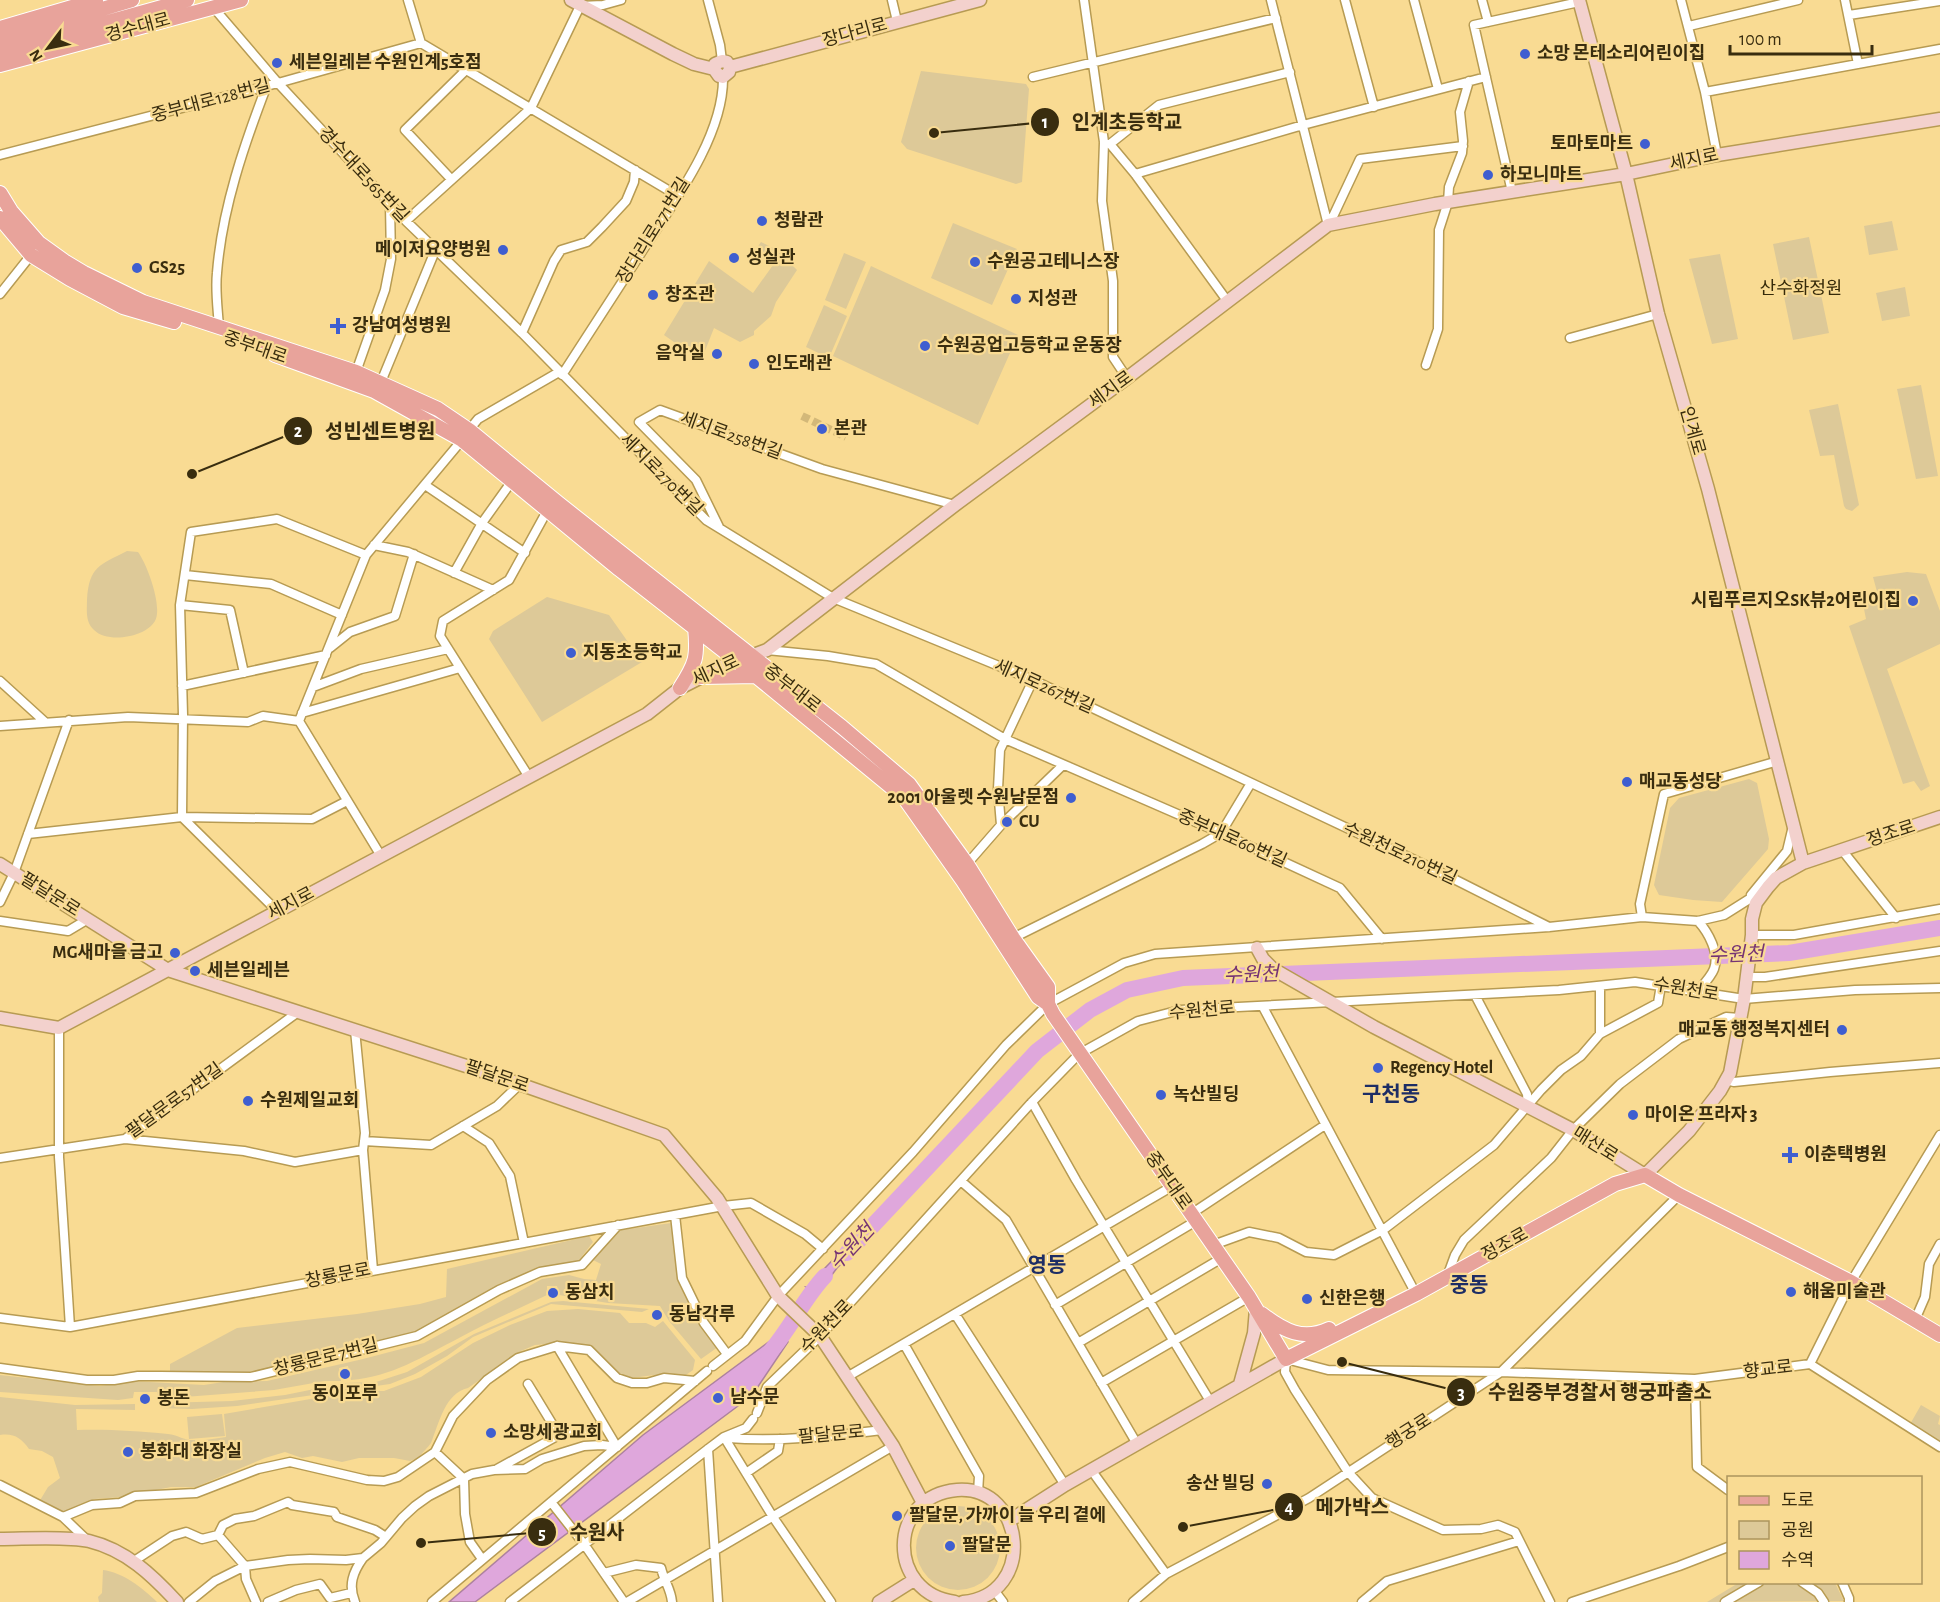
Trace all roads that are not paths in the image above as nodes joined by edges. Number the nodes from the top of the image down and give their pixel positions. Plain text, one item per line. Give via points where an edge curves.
1 (96, 0) edge
2 (132, 0) edge
3 (187, 0) edge
4 (241, 0) edge
5 (408, 0) edge
6 (621, 0) edge
7 (708, 0) edge
8 (892, 0) edge
9 (980, 0) edge
10 (1084, 0) edge
11 (1271, 0) edge
12 (1346, 0) edge
13 (1414, 0) edge
14 (1482, 0) edge
15 (1681, 0) edge
16 (1798, 0) edge
17 (1845, 0) edge
18 (1579, 1) edge
19 (1940, 1) edge
20 (576, 3) edge
21 (213, 8) junction
22 (1849, 15) junction
23 (1276, 18) junction
24 (897, 21) junction
25 (1488, 22) junction
26 (1689, 26) junction
27 (0, 28) edge
28 (0, 40) edge
29 (421, 43) junction
30 (1940, 50) edge
31 (0, 52) edge
32 (1093, 64) junction
33 (1858, 64) junction
34 (0, 65) edge
35 (722, 68) junction
36 (466, 70) junction
37 (1290, 72) junction
38 (1486, 76) junction
39 (1033, 77) dead end
40 (1469, 81) junction
41 (278, 83) junction
42 (267, 86) junction
43 (1438, 89) junction
44 (1705, 92) junction
45 (1374, 106) junction
46 (531, 108) junction
47 (1940, 119) edge
48 (1303, 125) junction
49 (1107, 143) junction
50 (1462, 146) junction
51 (0, 155) edge
52 (1717, 155) junction
53 (634, 170) junction
54 (1135, 174) junction
55 (1626, 174) junction
56 (451, 179) junction
57 (1512, 192) junction
58 (0, 193) edge
59 (678, 196) junction
60 (1448, 202) junction
61 (390, 205) junction
62 (0, 218) edge
63 (406, 222) junction
64 (1328, 225) junction
65 (435, 251) junction
66 (31, 255) junction
67 (0, 294) edge
68 (1228, 302) junction
69 (1658, 314) junction
70 (219, 328) junction
71 (522, 333) junction
72 (1570, 338) dead end
73 (1426, 365) dead end
74 (356, 372) junction
75 (560, 374) junction
76 (1127, 378) junction
77 (381, 382) junction
78 (465, 435) junction
79 (512, 481) junction
80 (425, 485) junction
81 (955, 505) junction
82 (547, 511) junction
83 (482, 523) junction
84 (719, 528) junction
85 (374, 545) junction
86 (525, 553) junction
87 (414, 554) junction
88 (366, 555) junction
89 (454, 573) junction
90 (185, 575) junction
91 (493, 590) junction
92 (833, 598) junction
93 (180, 604) junction
94 (342, 615) junction
95 (694, 627) junction
96 (448, 649) junction
97 (767, 650) junction
98 (327, 652) junction
99 (750, 656) junction
100 (736, 662) junction
101 (460, 668) junction
102 (244, 673) junction
103 (756, 676) junction
104 (701, 677) junction
105 (1033, 680) junction
106 (0, 681) edge
107 (182, 686) junction
108 (313, 687) junction
109 (680, 688) junction
110 (300, 717) junction
111 (183, 719) junction
112 (69, 720) junction
113 (45, 722) junction
114 (0, 726) edge
115 (1005, 739) junction
116 (1778, 761) junction
117 (1063, 765) junction
118 (529, 777) junction
119 (1251, 783) junction
120 (347, 801) junction
121 (182, 817) junction
122 (1940, 817) edge
123 (1001, 825) junction
124 (1793, 825) junction
125 (1221, 833) junction
126 (28, 834) junction
127 (1842, 850) junction
128 (381, 856) junction
129 (1803, 863) junction
130 (0, 864) edge
131 (967, 864) junction
132 (14, 873) junction
133 (1768, 887) junction
134 (0, 902) edge
135 (1744, 902) junction
136 (1940, 909) edge
137 (277, 911) junction
138 (1642, 917) junction
139 (1896, 918) junction
140 (88, 919) junction
141 (0, 921) edge
142 (1698, 921) junction
143 (1549, 927) junction
144 (1013, 938) junction
145 (1751, 938) junction
146 (1382, 939) junction
147 (1940, 951) edge
148 (1260, 953) junction
149 (168, 970) junction
150 (1746, 975) junction
151 (1661, 985) junction
152 (1600, 986) junction
153 (1940, 988) edge
154 (1697, 992) junction
155 (1475, 995) junction
156 (1326, 999) junction
157 (1744, 999) junction
158 (1263, 1007) junction
159 (1050, 1009) junction
160 (298, 1012) junction
161 (0, 1018) edge
162 (1740, 1018) junction
163 (59, 1028) junction
164 (355, 1030) junction
165 (1600, 1034) junction
166 (1078, 1052) junction
167 (1940, 1063) edge
168 (1726, 1080) junction
169 (520, 1084) junction
170 (1032, 1102) junction
171 (1528, 1107) junction
172 (1325, 1125) junction
173 (464, 1126) junction
174 (1573, 1130) junction
175 (1940, 1135) edge
176 (125, 1139) junction
177 (364, 1146) junction
178 (1937, 1146) edge
179 (58, 1149) junction
180 (0, 1158) edge
181 (1645, 1175) junction
182 (962, 1182) junction
183 (1172, 1187) junction
184 (1679, 1195) junction
185 (723, 1206) junction
186 (675, 1215) junction
187 (1193, 1218) junction
188 (618, 1226) junction
189 (1105, 1228) junction
190 (1383, 1230) junction
191 (524, 1243) junction
192 (1213, 1245) junction
193 (823, 1249) junction
194 (1939, 1249) edge
195 (1222, 1258) junction
196 (1127, 1264) junction
197 (1034, 1269) junction
198 (373, 1270) junction
199 (1447, 1276) junction
200 (1851, 1282) junction
201 (1416, 1294) junction
202 (1248, 1297) junction
203 (780, 1298) junction
204 (1150, 1301) junction
205 (1055, 1305) junction
206 (1256, 1309) junction
207 (955, 1314) junction
208 (0, 1318) edge
209 (1915, 1320) junction
210 (1355, 1324) junction
211 (70, 1327) junction
212 (817, 1333) junction
213 (1940, 1335) edge
214 (1174, 1341) junction
215 (1078, 1343) junction
216 (904, 1344) junction
217 (557, 1346) junction
218 (727, 1354) junction
219 (1286, 1359) junction
220 (1810, 1364) junction
221 (0, 1368) edge
222 (1501, 1372) junction
223 (847, 1377) junction
224 (1695, 1378) junction
225 (695, 1381) junction
226 (1101, 1383) junction
227 (528, 1384) dead end
228 (1240, 1384) junction
229 (1210, 1401) junction
230 (603, 1426) junction
231 (882, 1430) junction
232 (559, 1434) junction
233 (724, 1437) junction
234 (780, 1439) junction
235 (1137, 1444) junction
236 (893, 1446) junction
237 (617, 1447) junction
238 (1940, 1447) edge
239 (708, 1449) junction
240 (435, 1452) junction
241 (494, 1470) junction
242 (1092, 1471) junction
243 (1348, 1472) junction
244 (746, 1473) junction
245 (464, 1479) junction
246 (0, 1485) edge
247 (1065, 1485) junction
248 (1727, 1489) edge
249 (978, 1493) junction
250 (551, 1502) junction
251 (923, 1503) junction
252 (63, 1517) junction
253 (773, 1517) junction
254 (1009, 1521) junction
255 (218, 1535) junction
256 (386, 1537) junction
257 (0, 1539) edge
258 (1519, 1540) junction
259 (89, 1541) junction
260 (584, 1544) junction
261 (1727, 1547) edge
262 (715, 1550) junction
263 (363, 1558) junction
264 (482, 1559) junction
265 (134, 1561) junction
266 (245, 1566) junction
267 (604, 1573) junction
268 (1166, 1574) junction
269 (914, 1580) junction
270 (664, 1581) junction
271 (1756, 1584) edge
272 (1805, 1584) edge
273 (1843, 1584) edge
274 (994, 1590) junction
275 (353, 1598) edge
276 (177, 1602) edge
277 (189, 1602) edge
278 (256, 1602) edge
279 (268, 1602) edge
280 (432, 1602) edge
281 (511, 1602) edge
282 (625, 1602) edge
283 (672, 1602) edge
284 (717, 1602) edge
285 (831, 1602) edge
286 (879, 1602) edge
287 (949, 1602) edge
288 (963, 1602) edge
289 (1003, 1602) edge
290 (1132, 1602) edge
291 (1362, 1602) edge
292 (1550, 1602) edge
293 (1572, 1602) edge
294 (1725, 1602) edge
295 (1824, 1602) edge
296 (1849, 1602) edge

1 - 27 main road
2 - 28 main road
3 - 31 main road
4 - 21 main road, 경수대로
5 - 29 street
6 - 20 street via 603,5
7 - 35 street, 장다리로271번길
8 - 24 street
9 - 24 street, 장다리로
10 - 32 street
11 - 23 street
12 - 45 street
13 - 43 street
14 - 25 street
15 - 26 street
16 - 26 street
17 - 22 street
18 - 25 street
18 - 55 street, 인계로
19 - 22 street
20 - 35 street via 694,64
20 - 46 street
21 - 34 main road, 경수대로
21 - 41 street, 경수대로565번길
22 - 33 street
23 - 32 street
23 - 37 street
24 - 35 street, 장다리로
25 - 38 street via 1474,25
26 - 44 street
29 - 36 street
29 - 41 street, 중부대로128번길
30 - 33 street
32 - 39 street
32 - 49 street
33 - 44 street
35 - 59 street, 장다리로271번길 via 724,93 715,124
36 - 46 street
36 - 56 street via 405,129
37 - 48 street
37 - 49 street via 1159,105
38 - 40 street
38 - 57 street
40 - 43 street
40 - 50 street via 1460,112
41 - 42 street, 중부대로128번길
41 - 61 street, 경수대로565번길
42 - 51 street, 중부대로128번길
42 - 70 street via 226,212 216,274
43 - 45 street
44 - 52 street
45 - 48 street
46 - 53 street
46 - 56 street
47 - 52 street, 세지로
48 - 54 street
48 - 64 street
49 - 54 street
49 - 76 street via 1102,201 1113,281 1113,357
50 - 60 street
50 - 64 street via 1360,159
52 - 55 street, 세지로
53 - 59 street
53 - 71 street via 626,201 587,242 561,250
54 - 68 street
55 - 57 street, 세지로
55 - 69 street, 인계로
56 - 63 street
57 - 60 street, 세지로
58 - 70 main road, 중부대로 via 39,243 64,261 143,302
59 - 75 street, 장다리로271번길
60 - 64 street, 세지로
60 - 73 street via 1439,230 1438,329
61 - 63 street, 경수대로565번길
61 - 74 street via 391,259 385,290
62 - 66 main road, 중부대로
63 - 65 street, 경수대로565번길
64 - 68 street, 세지로
65 - 71 street, 경수대로565번길
65 - 77 street
66 - 67 street
66 - 78 main road, 중부대로 via 123,307 209,332 374,391
68 - 76 street, 세지로
69 - 72 street
69 - 116 street, 인계로
70 - 74 main road, 중부대로
71 - 75 street, 경수대로565번길
74 - 77 main road, 중부대로
75 - 78 street via 478,419
75 - 84 street, 세지로270번길 via 706,520
76 - 81 street, 세지로
77 - 78 main road, 중부대로 via 438,409
78 - 79 main road, 중부대로
78 - 80 street
78 - 99 main road, 중부대로 via 558,503
79 - 82 main road, 중부대로
79 - 83 street
80 - 83 street
80 - 85 street
81 - 84 street, 세지로258번길 via 822,469 660,410 639,422 696,480
81 - 92 street, 세지로
82 - 86 street
82 - 95 main road, 중부대로
83 - 86 street
83 - 89 street
84 - 92 street, 세지로270번길
85 - 87 street
85 - 88 street
86 - 91 street via 509,580
87 - 89 street
87 - 98 street via 394,616 350,632
88 - 90 street via 277,519 192,532
88 - 94 street
89 - 91 street
90 - 93 street
90 - 94 street via 271,584
91 - 96 street via 443,621 440,636
92 - 97 street, 세지로
92 - 105 street, 세지로267번길
93 - 102 street via 230,610
93 - 107 street
94 - 98 street
95 - 100 main road, 중부대로
95 - 109 main road via 697,650 693,668
96 - 101 street
96 - 108 street via 361,669
97 - 99 street, 세지로
97 - 115 street, 중부대로60번길 via 876,664
98 - 102 street
98 - 108 street
99 - 100 street, 세지로
99 - 131 main road, 중부대로 via 909,784
100 - 103 main road, 중부대로
100 - 104 street, 세지로
101 - 110 street
101 - 118 street
102 - 107 street
103 - 104 main road
103 - 159 main road, 중부대로 via 905,800 1038,997
104 - 109 street, 세지로
105 - 115 street
105 - 119 street, 세지로267번길
106 - 113 street
107 - 111 street
108 - 110 street
109 - 118 street, 세지로 via 647,714
110 - 111 street via 263,716 248,722
110 - 120 street
111 - 112 street
111 - 121 street
112 - 113 street
112 - 126 street
113 - 114 street
115 - 117 street, 중부대로60번길
115 - 123 street via 1000,750 998,789
116 - 124 street, 인계로
116 - 138 street via 1664,794 1640,904
117 - 123 street
117 - 125 street, 중부대로60번길
118 - 128 street, 세지로
119 - 125 street
119 - 143 street, 수원천로210번길
120 - 121 street via 312,819
120 - 128 street
121 - 126 street
121 - 137 street
122 - 127 street, 정조로
123 - 131 street
124 - 129 street, 인계로
124 - 135 street via 1787,851
125 - 144 street
125 - 146 street, 중부대로60번길 via 1340,888
126 - 132 street
127 - 129 street, 정조로
127 - 139 street, 정조로
128 - 137 street, 세지로
129 - 133 street, 정조로
130 - 132 street, 팔달문로
131 - 144 main road, 중부대로
132 - 134 street
132 - 140 street, 팔달문로
133 - 135 street
133 - 145 street, 정조로 via 1756,903
135 - 142 street via 1724,915
136 - 139 street
137 - 149 street, 세지로
138 - 142 street
138 - 143 street
139 - 145 street
140 - 141 street via 68,931
140 - 149 street, 팔달문로
142 - 154 street via 1709,936 1715,958 1714,968
143 - 146 street
144 - 159 main road, 중부대로 via 1048,987
145 - 150 street, 정조로
146 - 148 street
147 - 150 street, 수원천로 via 1765,977
148 - 156 street, 매산로 via 1273,969
148 - 159 street via 1155,954 1124,963
149 - 160 street, 팔달문로
149 - 163 street, 세지로
150 - 157 street, 정조로
151 - 152 street, 수원천로 via 1635,982
151 - 154 street, 수원천로
151 - 165 street via 1658,1003
152 - 155 street, 수원천로
152 - 165 street
153 - 157 street, 수원천로
154 - 157 street, 수원천로
155 - 156 street, 수원천로
155 - 171 street via 1527,1094
156 - 158 street, 수원천로
156 - 171 street, 매산로
157 - 162 street, 정조로
158 - 166 street, 수원천로 via 1180,1010 1158,1015
158 - 172 street
159 - 166 main road, 중부대로
159 - 193 street via 1006,1045
160 - 164 street, 팔달문로
160 - 176 street, 팔달문로57번길
161 - 163 street
162 - 168 street, 정조로
162 - 174 street via 1726,1017 1679,1039 1620,1084
163 - 179 street
164 - 169 street, 팔달문로
164 - 177 street
165 - 171 street
166 - 170 street, 수원천로
166 - 183 main road, 중부대로
167 - 168 street
168 - 181 street, 정조로 via 1689,1131
169 - 173 street via 497,1106
169 - 185 street, 팔달문로 via 664,1135
170 - 182 street, 수원천로
170 - 189 street
171 - 174 street, 매산로
171 - 190 street via 1494,1145
172 - 187 street
172 - 190 street
173 - 177 street via 431,1145
173 - 191 street via 489,1143 510,1176
174 - 181 street, 매산로
174 - 199 street via 1551,1158 1464,1240
175 - 178 street
176 - 177 street via 244,1151 295,1162
176 - 179 street, 팔달문로57번길
177 - 198 street
178 - 200 street
179 - 180 street, 팔달문로57번길
179 - 211 street
181 - 184 main road, 매산로
181 - 199 main road, 정조로 via 1615,1184
182 - 197 street via 1005,1220
182 - 212 street, 수원천로
183 - 187 main road, 중부대로
183 - 189 street
184 - 200 main road, 매산로
184 - 222 street, 행궁로
185 - 186 street, 창룡문로
185 - 193 street via 751,1203
185 - 203 street, 팔달문로
186 - 188 street, 창룡문로
186 - 218 street via 682,1278 704,1323
187 - 192 main road, 중부대로
187 - 196 street
188 - 191 street, 창룡문로
188 - 221 street, 창룡문로7번길 via 582,1265 540,1272 417,1336 251,1377 138,1376 87,1380
189 - 196 street
189 - 197 street
190 - 192 street via 1334,1256 1306,1252 1279,1238 1249,1232
190 - 201 street
191 - 198 street, 창룡문로
192 - 195 main road, 중부대로
193 - 203 street
194 - 209 street via 1929,1264 1925,1297
195 - 202 main road, 중부대로
195 - 204 street
196 - 204 street
196 - 205 street
197 - 205 street
197 - 207 street
198 - 211 street, 창룡문로
199 - 201 main road, 정조로
200 - 209 main road, 매산로
200 - 220 street
201 - 210 main road, 정조로
202 - 206 main road, 중부대로
202 - 214 street
203 - 212 street, 팔달문로
203 - 218 street via 745,1341
204 - 214 street
204 - 215 street
205 - 215 street
206 - 210 main road via 1284,1329 1305,1334 1315,1335 1339,1323
206 - 219 main road, 중부대로
206 - 228 street via 1254,1333
207 - 216 street
207 - 247 street
208 - 211 street, 창룡문로
209 - 213 main road, 매산로
210 - 219 main road, 정조로
212 - 223 street, 팔달문로
212 - 233 street, 수원천로 via 767,1387 746,1428
214 - 226 street
214 - 229 street
215 - 226 street
216 - 223 street
216 - 249 street via 979,1476
217 - 225 street via 589,1350 617,1378 632,1383 664,1378
217 - 230 street
217 - 240 street via 518,1358 487,1380 453,1416
218 - 225 street
219 - 222 street, 향교로 via 1328,1371
219 - 228 street, 정조로
219 - 243 street via 1285,1372
220 - 224 street, 향교로
220 - 238 street, 향교로
222 - 224 street, 향교로
222 - 243 street, 행궁로
223 - 231 street, 팔달문로
224 - 248 street via 1697,1467
225 - 237 street
226 - 235 street
227 - 232 street
228 - 229 street, 정조로
229 - 235 street, 정조로
230 - 232 street
230 - 237 street
231 - 234 street, 팔달문로
231 - 236 street, 팔달문로
232 - 241 street
233 - 234 street
233 - 239 street, 수원천로
233 - 244 street
234 - 244 street via 778,1450
235 - 242 street, 정조로
236 - 251 street, 팔달문로
236 - 253 street
237 - 241 street via 585,1446 542,1459 525,1469
237 - 250 street
239 - 260 street, 수원천로
239 - 262 street
240 - 245 street
240 - 252 street via 398,1477 384,1481 290,1462 258,1468 196,1493 135,1496 120,1503 92,1505
241 - 245 street
242 - 247 street, 정조로
242 - 268 street
243 - 258 street via 1372,1498 1443,1530 1498,1525 1515,1532
243 - 268 street, 행궁로 via 1309,1498
244 - 253 street
245 - 256 street via 415,1506
245 - 264 street via 470,1542
246 - 252 street
247 - 254 street, 정조로
249 - 251 street via 940,1493
249 - 254 street via 1001,1509
250 - 260 street
250 - 264 street
251 - 269 street via 912,1515 903,1548
252 - 259 street
253 - 262 street
253 - 285 street
254 - 274 street via 1015,1539 1014,1558 1007,1576
255 - 256 street via 223,1526 235,1519 288,1502 334,1512 337,1517
255 - 265 street via 202,1539 186,1532 172,1536
255 - 266 street
256 - 263 street
257 - 259 street
258 - 291 street via 1387,1581
258 - 292 street
259 - 265 street
260 - 267 street
260 - 281 street, 수원천로
261 - 293 street
262 - 270 street
262 - 284 street
263 - 266 street via 310,1558
263 - 275 street via 352,1574
264 - 280 street
265 - 276 street
266 - 277 street via 226,1574
266 - 278 street
267 - 270 street via 636,1565 661,1568
267 - 282 street
268 - 290 street, 행궁로
269 - 286 street
269 - 287 street via 928,1593
270 - 282 street
270 - 283 street via 672,1592
271 - 294 street
272 - 295 street
273 - 296 street
274 - 288 street
274 - 289 street
275 - 279 street via 330,1598 320,1584

